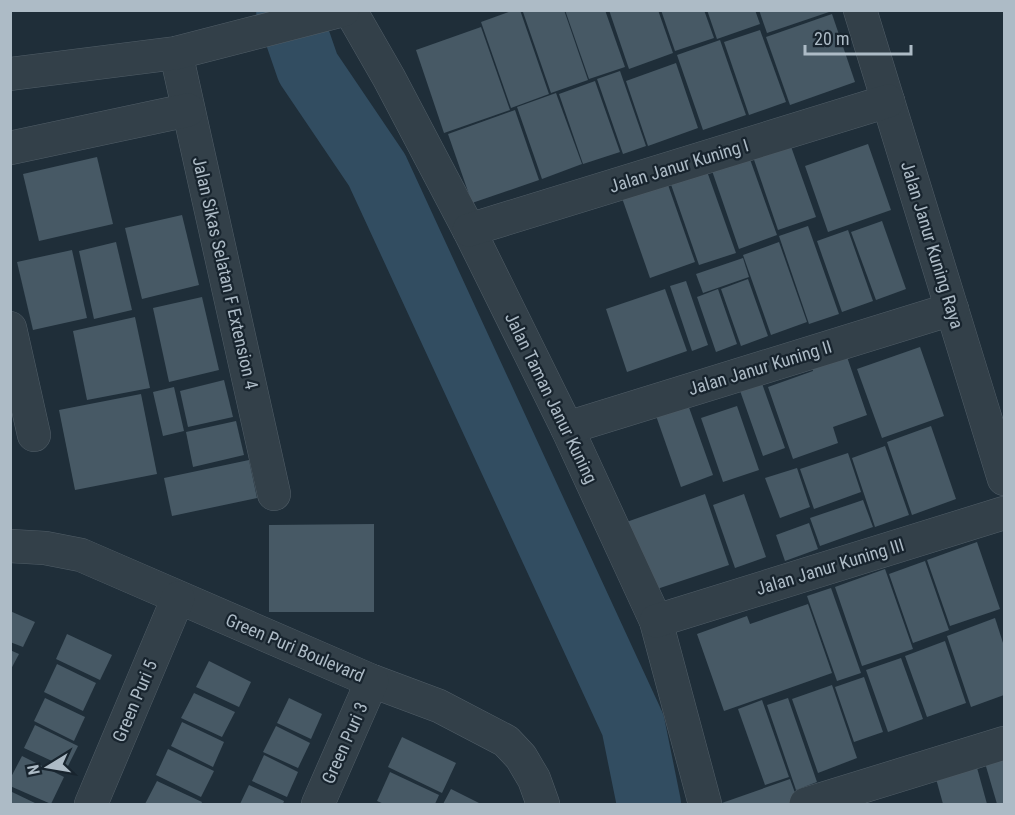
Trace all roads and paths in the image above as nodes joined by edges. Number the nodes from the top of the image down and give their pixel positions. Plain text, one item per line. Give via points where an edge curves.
1 (860, 10) edge
2 (340, 11) edge
3 (176, 53) junction
4 (10, 74) edge
5 (888, 101) junction
6 (188, 110) junction
7 (10, 148) edge
8 (469, 230) junction
9 (952, 309) junction
10 (10, 328) edge
11 (567, 428) junction
12 (34, 435) dead end
13 (1005, 479) edge
14 (274, 494) dead end
15 (1005, 513) edge
16 (10, 546) edge
17 (178, 598) junction
18 (656, 621) junction
19 (372, 681) junction
20 (1005, 743) edge
21 (91, 804) edge
22 (318, 804) edge
23 (543, 804) edge
24 (705, 804) edge
25 (806, 804) edge

1 - 5 street, Jalan Janur Kuning Raya
2 - 3 street
2 - 8 street, Jalan Taman Janur Kuning via 389,78
3 - 4 street
3 - 6 street, Jalan Sikas Selatan F Extension 4
5 - 8 street, Jalan Janur Kuning I
5 - 9 street, Jalan Janur Kuning Raya
6 - 7 street
6 - 14 street, Jalan Sikas Selatan F Extension 4
8 - 11 street, Jalan Taman Janur Kuning
9 - 11 street, Jalan Janur Kuning II
9 - 13 street, Jalan Janur Kuning Raya
10 - 12 street
11 - 18 street, Jalan Taman Janur Kuning
15 - 18 street, Jalan Janur Kuning III
16 - 17 street, Green Puri Boulevard via 81,555
17 - 19 street, Green Puri Boulevard
17 - 21 street, Green Puri 5
18 - 24 street, Jalan Taman Janur Kuning
19 - 22 street, Green Puri 3
19 - 23 street, Green Puri Boulevard via 439,706 506,741 534,779
20 - 25 street

